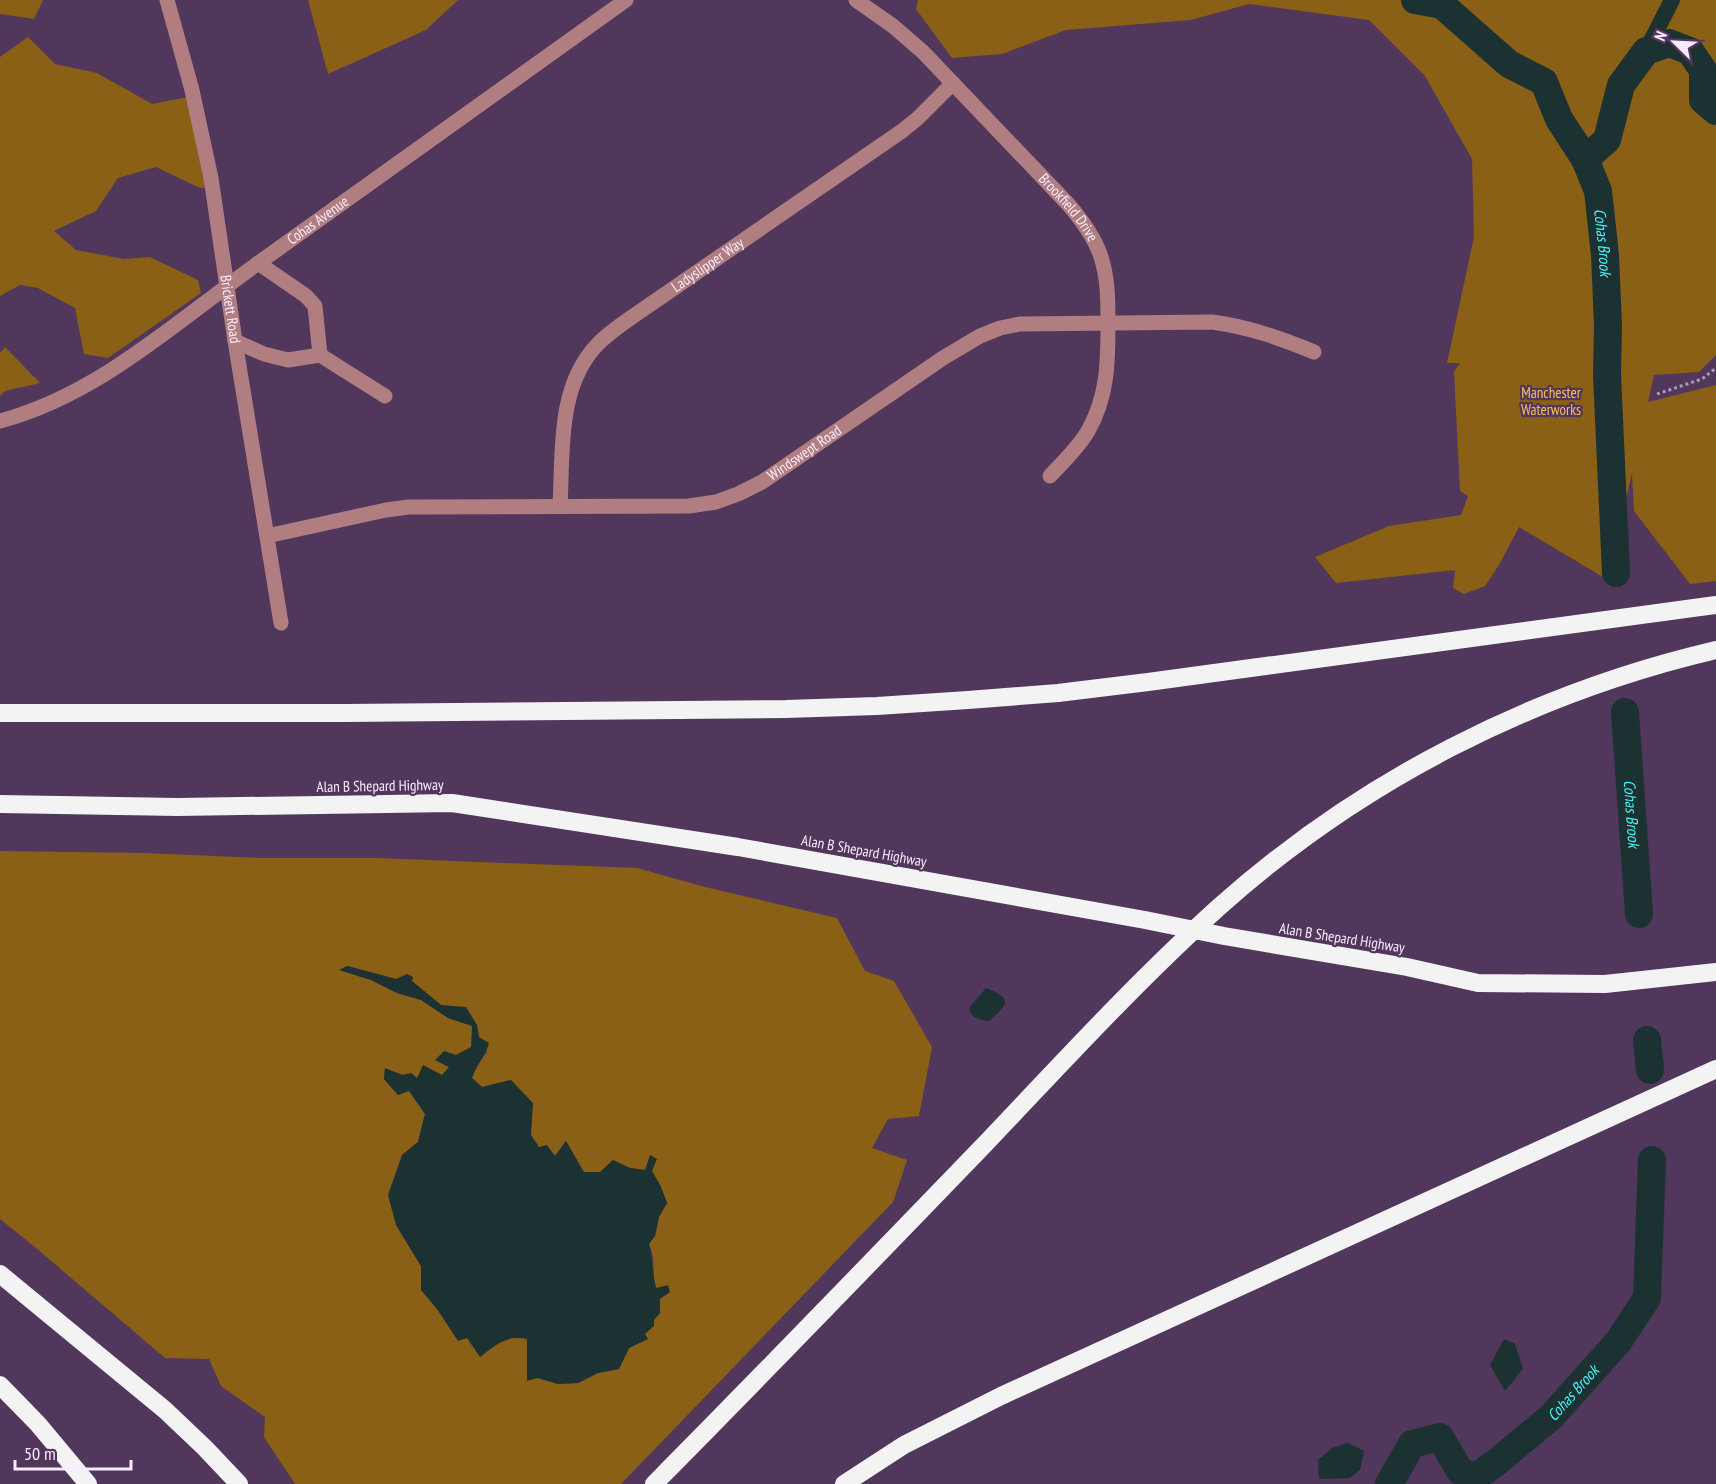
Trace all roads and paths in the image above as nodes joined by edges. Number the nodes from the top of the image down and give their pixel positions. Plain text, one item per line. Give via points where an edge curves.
1 (167, 0) edge
2 (626, 0) edge
3 (856, 0) edge
4 (953, 83) junction
5 (258, 263) junction
6 (227, 285) junction
7 (1108, 322) junction
8 (235, 341) junction
9 (1314, 352) dead end
10 (320, 355) junction
11 (1716, 368) edge
12 (1657, 394) dead end
13 (385, 396) dead end
14 (0, 421) edge
15 (1050, 476) dead end
16 (560, 506) junction
17 (267, 536) junction
18 (1716, 605) edge
19 (281, 623) dead end
20 (1716, 650) edge
21 (0, 713) edge
22 (0, 804) edge
23 (1716, 972) edge
24 (1716, 1069) edge
25 (0, 1274) edge
26 (0, 1385) edge
27 (88, 1484) edge
28 (239, 1484) edge
29 (654, 1484) edge
30 (844, 1484) edge

1 - 6 street, Brickett Road via 200,124
2 - 5 street, Cohas Avenue
3 - 4 street, Brookfield Drive via 909,38
4 - 7 street, Brookfield Drive via 1082,219 1106,273
4 - 16 street, Ladyslipper Way via 902,131 632,317 594,348 577,375 567,405
5 - 6 street, Cohas Avenue
5 - 10 street via 315,306
6 - 8 street, Brickett Road
6 - 14 street, Cohas Avenue via 110,370 38,410
7 - 9 street, Windswept Road via 1229,324
7 - 15 street, Brookfield Drive via 1106,384 1096,416 1079,444
7 - 16 street, Windswept Road via 1020,324 980,336 762,482 716,502
8 - 10 street via 288,360
8 - 17 street, Brickett Road
10 - 13 street
11 - 12 path via 1702,379
16 - 17 street, Windswept Road via 409,507
17 - 19 street, Brickett Road
18 - 21 highway via 1059,693 877,706 683,711
20 - 29 highway via 1591,687 1471,737 1422,762 1304,838 1219,907 1140,982
22 - 23 highway, Alan B Shepard Highway via 178,807 452,803 738,847 1478,983 1605,984
24 - 30 highway via 1000,1396 904,1445
25 - 28 highway via 138,1386
26 - 27 highway

